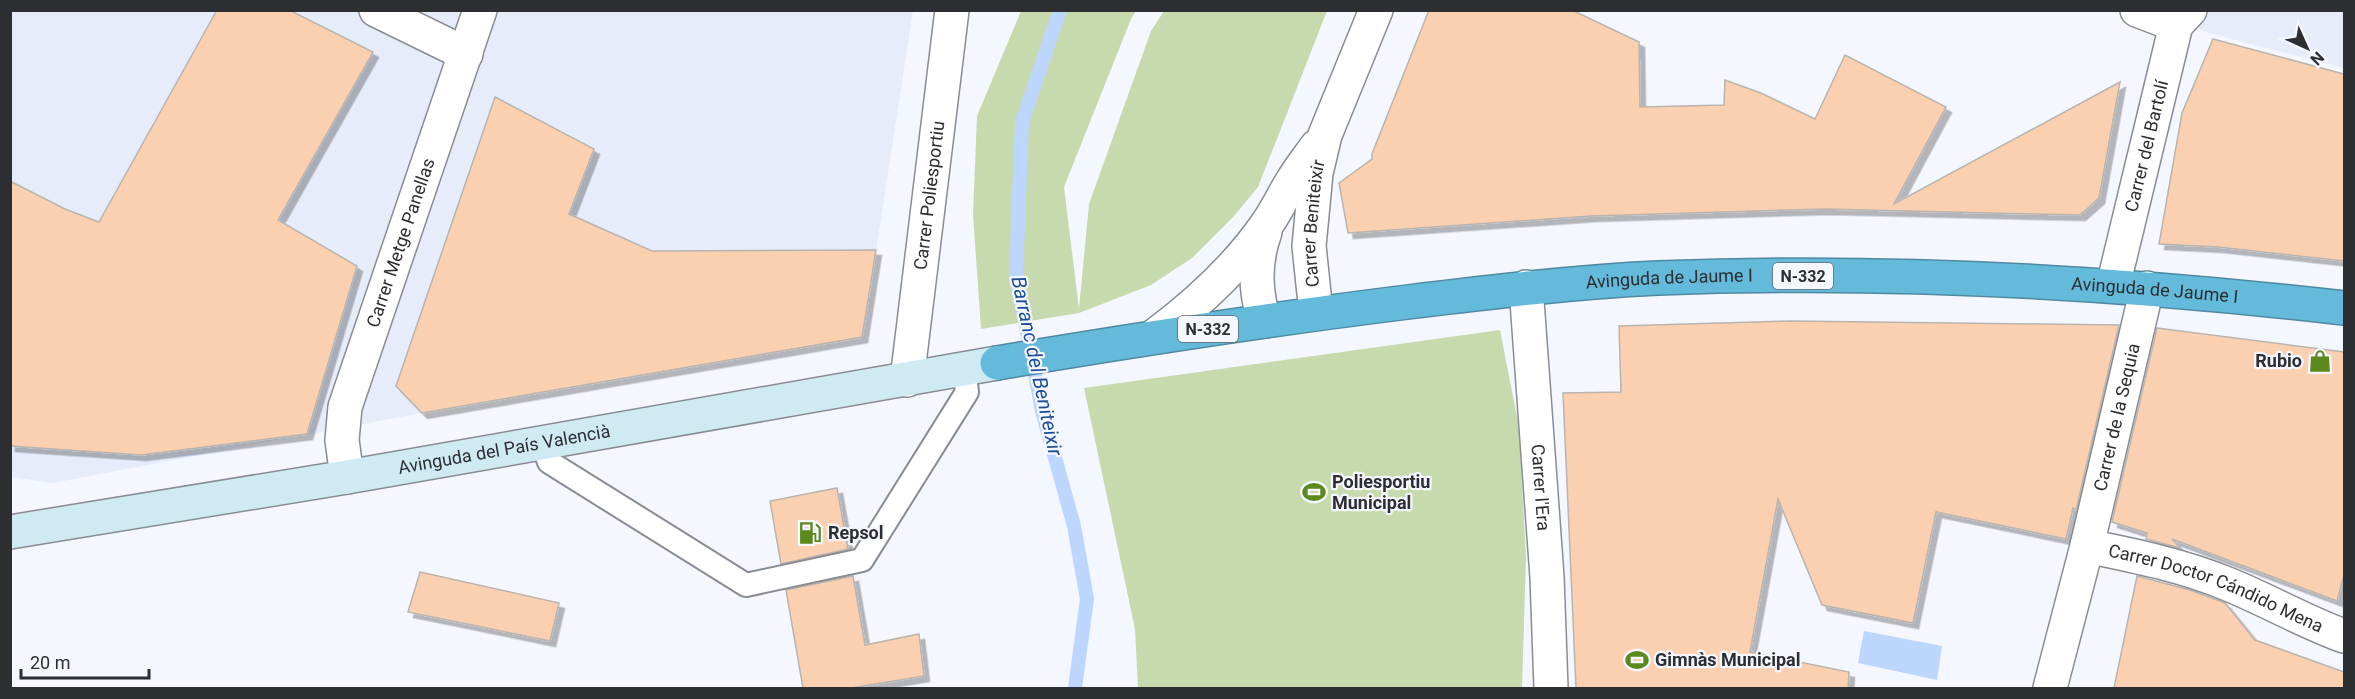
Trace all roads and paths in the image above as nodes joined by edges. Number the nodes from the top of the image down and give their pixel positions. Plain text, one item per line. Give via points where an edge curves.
1 (375, 10) edge
2 (480, 10) edge
3 (952, 10) edge
4 (1376, 10) edge
5 (2136, 10) edge
6 (2183, 18) edge
7 (466, 54) junction
8 (1325, 135) junction
9 (1269, 222) junction
10 (2113, 286) junction
11 (1526, 287) junction
12 (2147, 288) junction
13 (2344, 308) edge
14 (1316, 313) junction
15 (1264, 321) junction
16 (1153, 337) junction
17 (997, 363) joint
18 (964, 368) junction
19 (907, 380) junction
20 (542, 442) junction
21 (347, 477) junction
22 (10, 532) edge
23 (2087, 546) junction
24 (2344, 636) edge
25 (1551, 688) edge
26 (2050, 688) edge

1 - 7 street
2 - 7 street, Carrer Metge Panellas
3 - 19 street, Carrer Poliesportiu
4 - 8 street, Carrer Beniteixir
5 - 6 street
6 - 10 street, Carrer del Bartolí
7 - 21 street, Carrer Metge Panellas via 345,407 342,440
8 - 9 street, Carrer Beniteixir via 1294,177
8 - 14 street, Carrer Beniteixir via 1316,173 1309,246
9 - 15 street, Carrer Beniteixir via 1256,274
9 - 16 street, Carrer Beniteixir via 1217,283
10 - 11 highway, Avinguda de Jaume I / N-332 via 1842,276 1659,278
10 - 12 highway, Avinguda de Jaume I / N-332
11 - 14 highway, Avinguda de Jaume I / N-332
11 - 25 street, Carrer l'Era
12 - 13 highway, Avinguda de Jaume I / N-332
12 - 23 street, Carrer de la Sequia
14 - 15 highway, Avinguda de Jaume I / N-332
15 - 16 highway, Avinguda de Jaume I / N-332
16 - 17 highway, Avinguda de Jaume I / N-332
17 - 18 main road, Avinguda del País Valencià
18 - 19 main road, Avinguda del País Valencià
18 - 20 lane via 967,392 862,560 746,585 549,462
19 - 20 main road, Avinguda del País Valencià
20 - 21 main road, Avinguda del País Valencià
21 - 22 main road, Avinguda del País Valencià
23 - 24 street, Carrer Doctor Cándido Mena via 2170,564 2229,584
23 - 26 street, Carrer de la Sequia

